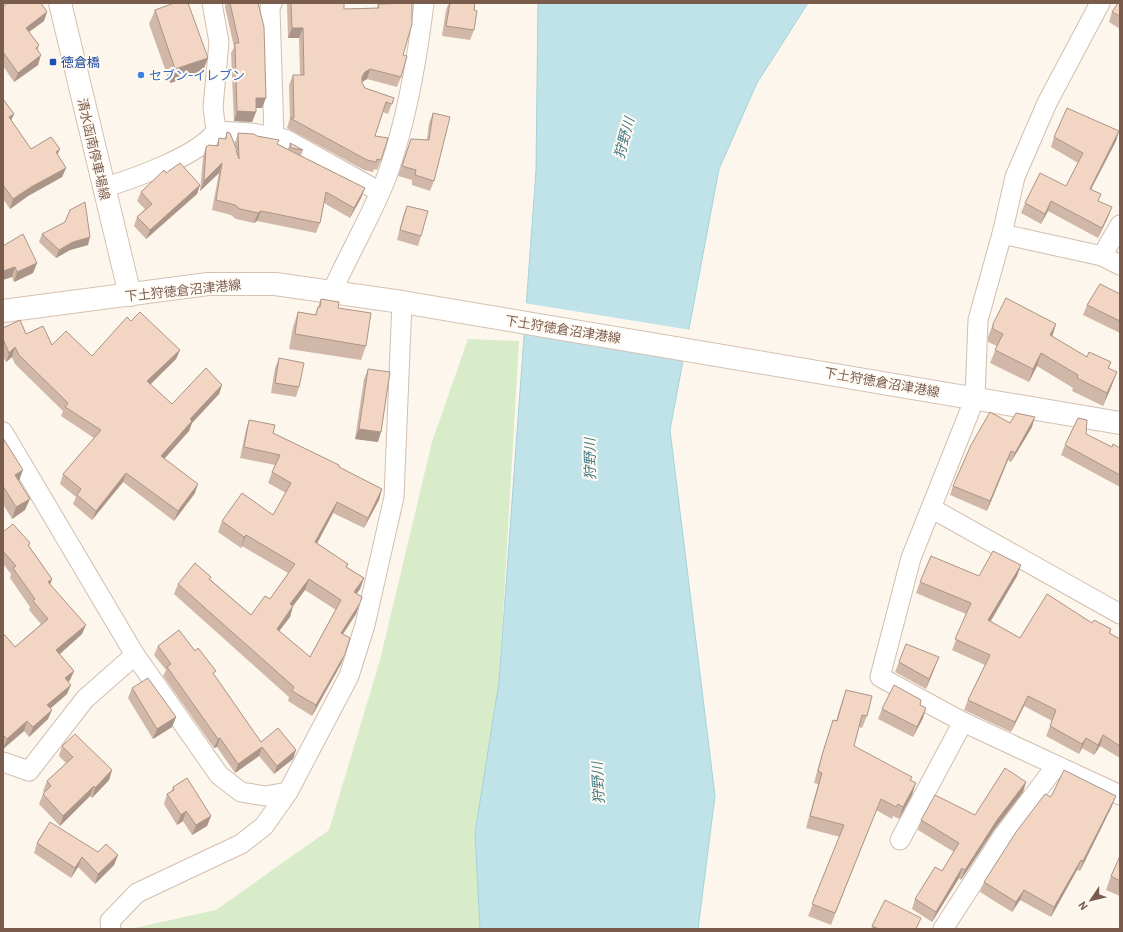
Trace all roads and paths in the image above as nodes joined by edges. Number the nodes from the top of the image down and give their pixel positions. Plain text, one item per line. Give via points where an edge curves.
1 (60, 3) edge
2 (212, 3) edge
3 (272, 3) edge
4 (424, 3) edge
5 (1100, 3) edge
6 (389, 96) edge
7 (409, 102) junction
8 (216, 131) junction
9 (274, 136) junction
10 (103, 188) junction
11 (380, 192) junction
12 (1120, 225) edge
13 (1002, 234) junction
14 (1102, 256) junction
15 (1120, 265) edge
16 (332, 292) junction
17 (130, 295) junction
18 (411, 303) junction
19 (3, 311) edge
20 (975, 398) junction
21 (1120, 423) edge
22 (3, 432) edge
23 (931, 508) junction
24 (1120, 614) edge
25 (134, 655) junction
26 (963, 722) junction
27 (3, 762) edge
28 (1056, 766) junction
29 (288, 792) junction
30 (1120, 795) edge
31 (900, 840) dead end
32 (111, 929) edge
33 (943, 929) edge

1 - 10 main road, 清水函南停車場線
2 - 8 street via 219,42 213,108
3 - 9 street via 270,8
4 - 7 street
5 - 13 street via 1047,103 1018,170
6 - 7 street
7 - 11 street via 394,156
8 - 9 street
8 - 10 street via 185,154
9 - 11 street via 301,147
10 - 17 main road, 清水函南停車場線
11 - 16 street
12 - 14 street
13 - 14 street
13 - 20 street via 978,320
14 - 15 street
16 - 17 main road, 下土狩徳倉沼津港線 via 250,282 208,284
16 - 18 main road, 下土狩徳倉沼津港線
17 - 19 main road, 下土狩徳倉沼津港線
18 - 20 main road, 下土狩徳倉沼津港線
18 - 29 street via 394,497 365,625 349,676
20 - 21 main road, 下土狩徳倉沼津港線
20 - 23 street
22 - 25 street
23 - 24 street
23 - 26 street via 911,558 880,677
25 - 27 street via 85,699 30,772
25 - 29 street via 219,775 241,792 266,796
26 - 28 street
26 - 31 street
28 - 30 street
28 - 33 street via 1003,836
29 - 32 street via 264,826 241,844 137,893 110,921

